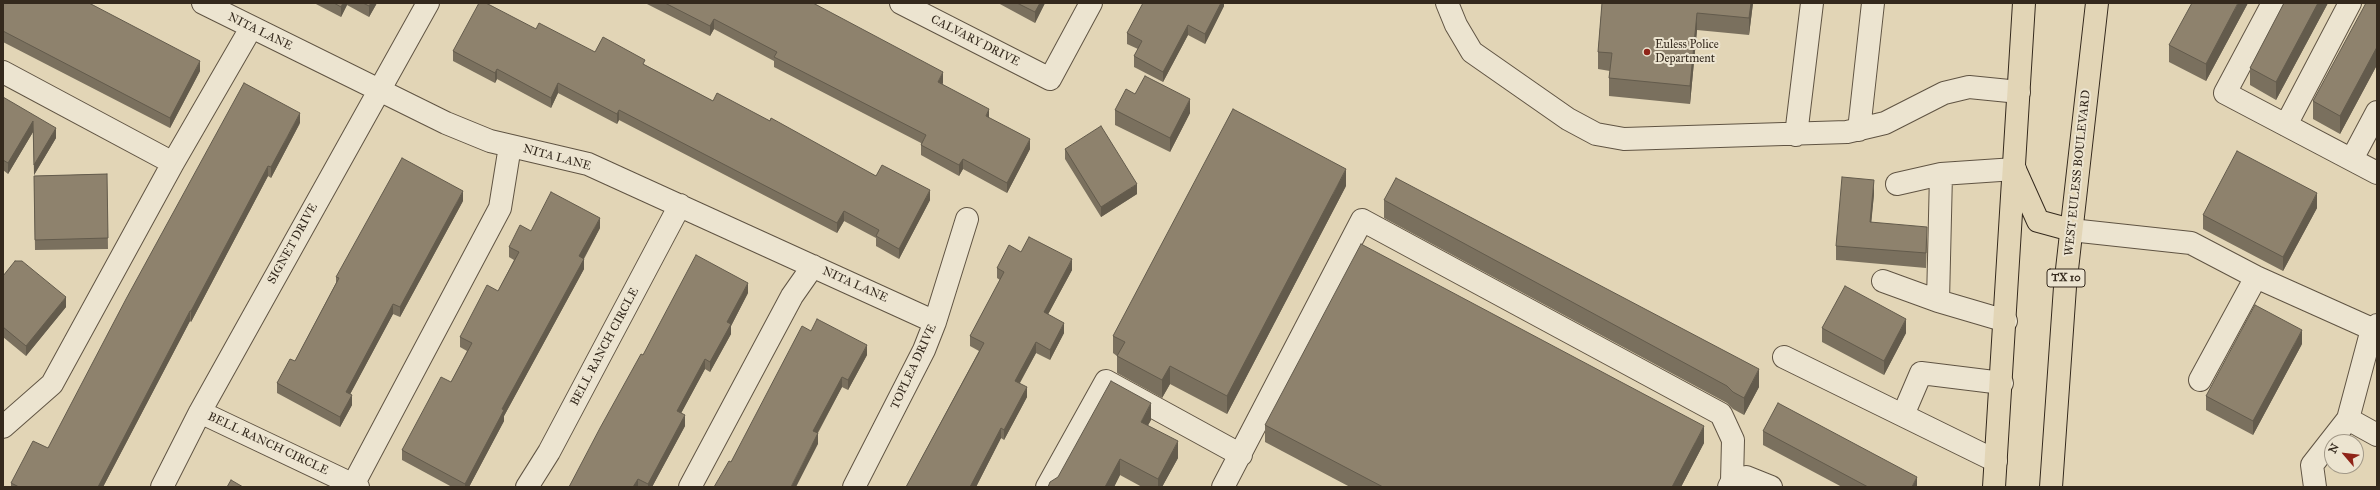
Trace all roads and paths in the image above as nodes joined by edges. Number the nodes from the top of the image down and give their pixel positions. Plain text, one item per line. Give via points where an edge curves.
1 (203, 3) edge
2 (428, 3) edge
3 (901, 3) edge
4 (1091, 3) edge
5 (1447, 3) edge
6 (1812, 3) edge
7 (1873, 3) edge
8 (2024, 3) edge
9 (2097, 3) edge
10 (2273, 3) edge
11 (2350, 3) edge
12 (251, 28) junction
13 (3, 72) edge
14 (379, 89) junction
15 (2019, 92) junction
16 (2377, 112) edge
17 (2286, 125) junction
18 (1859, 130) junction
19 (1796, 135) junction
20 (510, 146) junction
21 (2352, 159) junction
22 (173, 163) junction
23 (2014, 169) junction
24 (2377, 173) edge
25 (1941, 174) junction
26 (1897, 184) dead end
27 (680, 205) junction
28 (967, 219) dead end
29 (2071, 230) junction
30 (813, 266) junction
31 (2256, 277) junction
32 (1884, 282) dead end
33 (1938, 301) junction
34 (2006, 321) junction
35 (935, 322) junction
36 (2375, 328) edge
37 (1784, 357) dead end
38 (2200, 380) dead end
39 (2002, 383) junction
40 (200, 412) junction
41 (1903, 416) junction
42 (2348, 419) junction
43 (3, 427) edge
44 (2377, 435) edge
45 (1241, 454) junction
46 (1996, 461) junction
47 (1731, 484) edge
48 (355, 486) edge
49 (162, 487) edge
50 (527, 487) edge
51 (690, 487) edge
52 (854, 487) edge
53 (1047, 487) edge
54 (1223, 487) edge
55 (1770, 487) edge
56 (1994, 487) edge
57 (2051, 487) edge
58 (2315, 487) edge

1 - 12 street, NITA LANE
2 - 14 street, SIGNET DRIVE
3 - 4 street, CALVARY DRIVE via 1050,79
5 - 19 street via 1472,52 1568,119 1596,134 1624,139
6 - 19 street
7 - 18 street
8 - 15 main road
9 - 29 main road, WEST EULESS BOULEVARD / TX 10
10 - 17 street via 2225,92
11 - 17 street
12 - 14 street, NITA LANE
12 - 22 street
13 - 22 street
14 - 20 street, NITA LANE via 446,123 490,141
14 - 40 street, SIGNET DRIVE
15 - 18 street via 1969,86 1944,93 1885,123
15 - 23 main road
16 - 21 street
17 - 21 street
18 - 19 street
20 - 27 street, NITA LANE via 588,164
20 - 48 street via 500,208
21 - 24 street
22 - 43 street via 52,384
23 - 25 street
23 - 29 main road via 2038,221
23 - 34 main road
25 - 26 street
25 - 33 street
27 - 30 street, NITA LANE
27 - 50 street, BELL RANCH CIRCLE via 549,452
28 - 35 street, TOPLEA DRIVE
29 - 31 street via 2191,243
29 - 57 main road, WEST EULESS BOULEVARD / TX 10
30 - 35 street, NITA LANE
30 - 51 street via 792,296
31 - 36 street
31 - 38 street
32 - 33 street
33 - 34 street
34 - 39 main road
35 - 52 street, TOPLEA DRIVE via 924,350
36 - 42 street
37 - 41 street
39 - 41 street via 1921,373
39 - 46 main road
40 - 48 street, BELL RANCH CIRCLE
40 - 49 street, SIGNET DRIVE
41 - 46 street
42 - 44 street
42 - 58 street via 2312,465
45 - 47 street via 1362,220 1720,414 1733,440
45 - 53 street via 1106,381
45 - 54 street
46 - 56 main road
47 - 55 street via 1746,477

